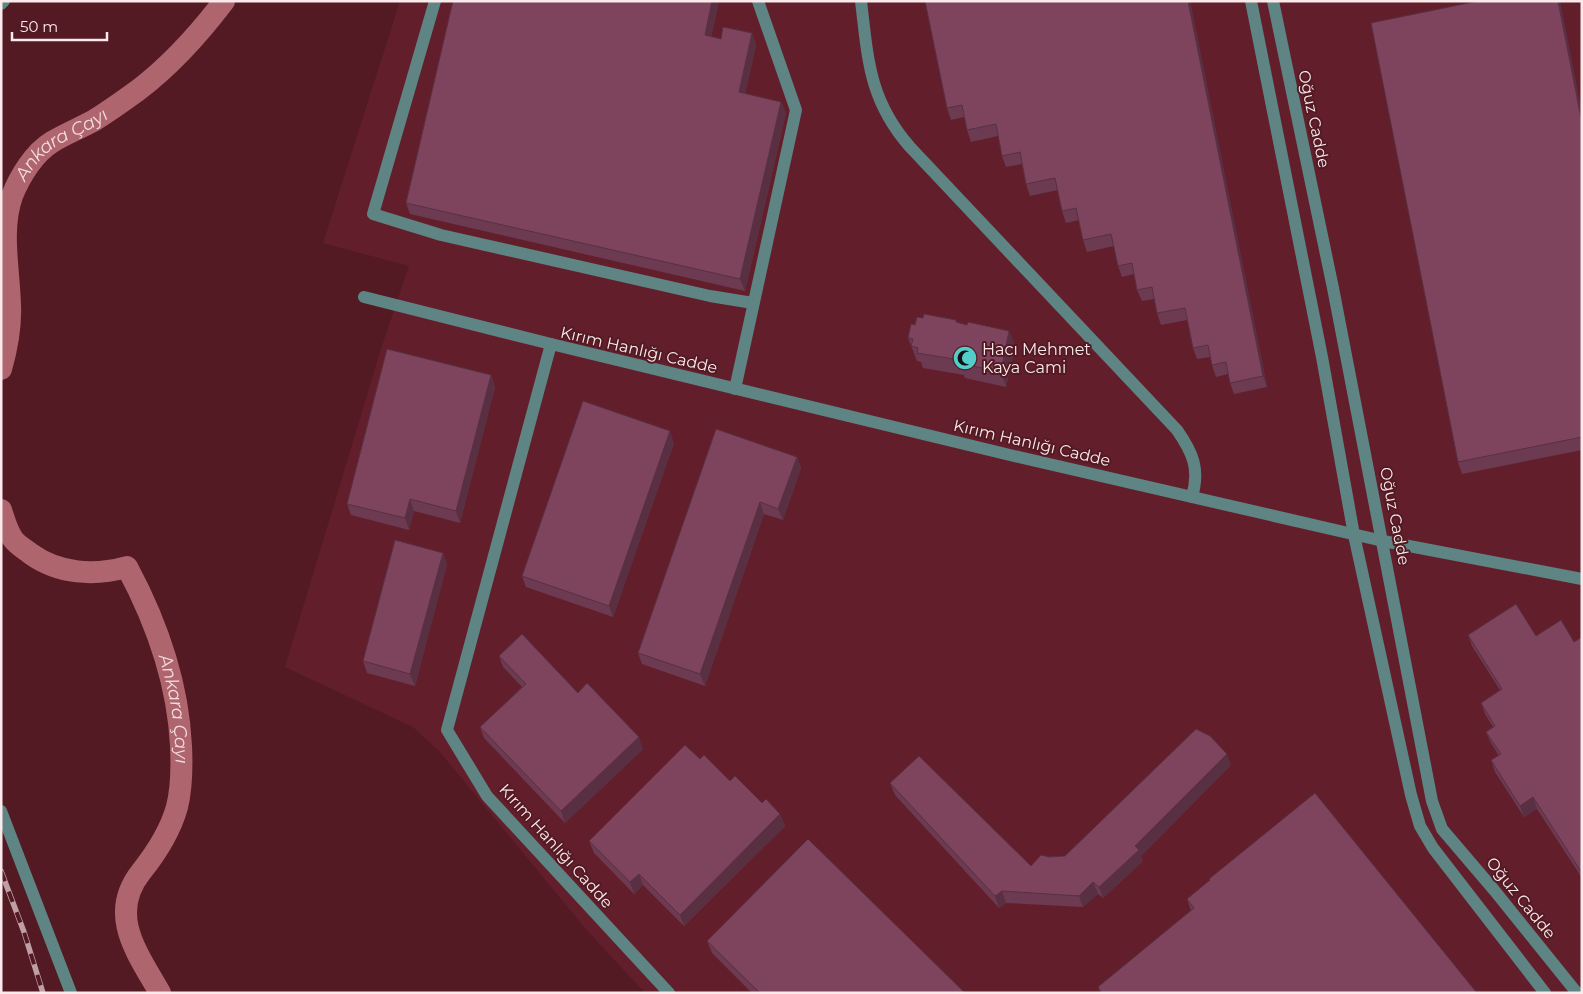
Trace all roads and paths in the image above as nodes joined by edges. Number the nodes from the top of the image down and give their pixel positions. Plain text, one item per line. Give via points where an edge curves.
1 (4, 1) edge
2 (435, 1) edge
3 (758, 1) edge
4 (861, 1) edge
5 (1251, 1) edge
6 (1273, 1) edge
7 (1, 4) edge
8 (364, 297) dead end
9 (754, 303) junction
10 (551, 344) junction
11 (735, 388) junction
12 (1192, 497) junction
13 (1354, 535) junction
14 (1383, 541) junction
15 (1582, 579) edge
16 (1, 811) edge
17 (71, 993) edge
18 (669, 993) edge
19 (1545, 993) edge
20 (1577, 993) edge

1 - 7 street
2 - 9 street via 372,214 441,235 710,296
3 - 9 street via 796,110
4 - 12 street via 869,69 876,93 890,120 910,147 1177,430 1193,455 1196,480
5 - 13 street
6 - 14 street, Oğuz Cadde
8 - 10 street
9 - 11 street
10 - 11 street, Kırım Hanlığı Cadde
10 - 18 street, Kırım Hanlığı Cadde via 447,730 487,796
11 - 12 street, Kırım Hanlığı Cadde
12 - 13 street, Kırım Hanlığı Cadde
13 - 14 street, Kırım Hanlığı Cadde
13 - 19 street via 1420,826 1432,848
14 - 15 street, Kırım Hanlığı Cadde
14 - 20 street, Oğuz Cadde via 1432,801 1442,828
16 - 17 street

